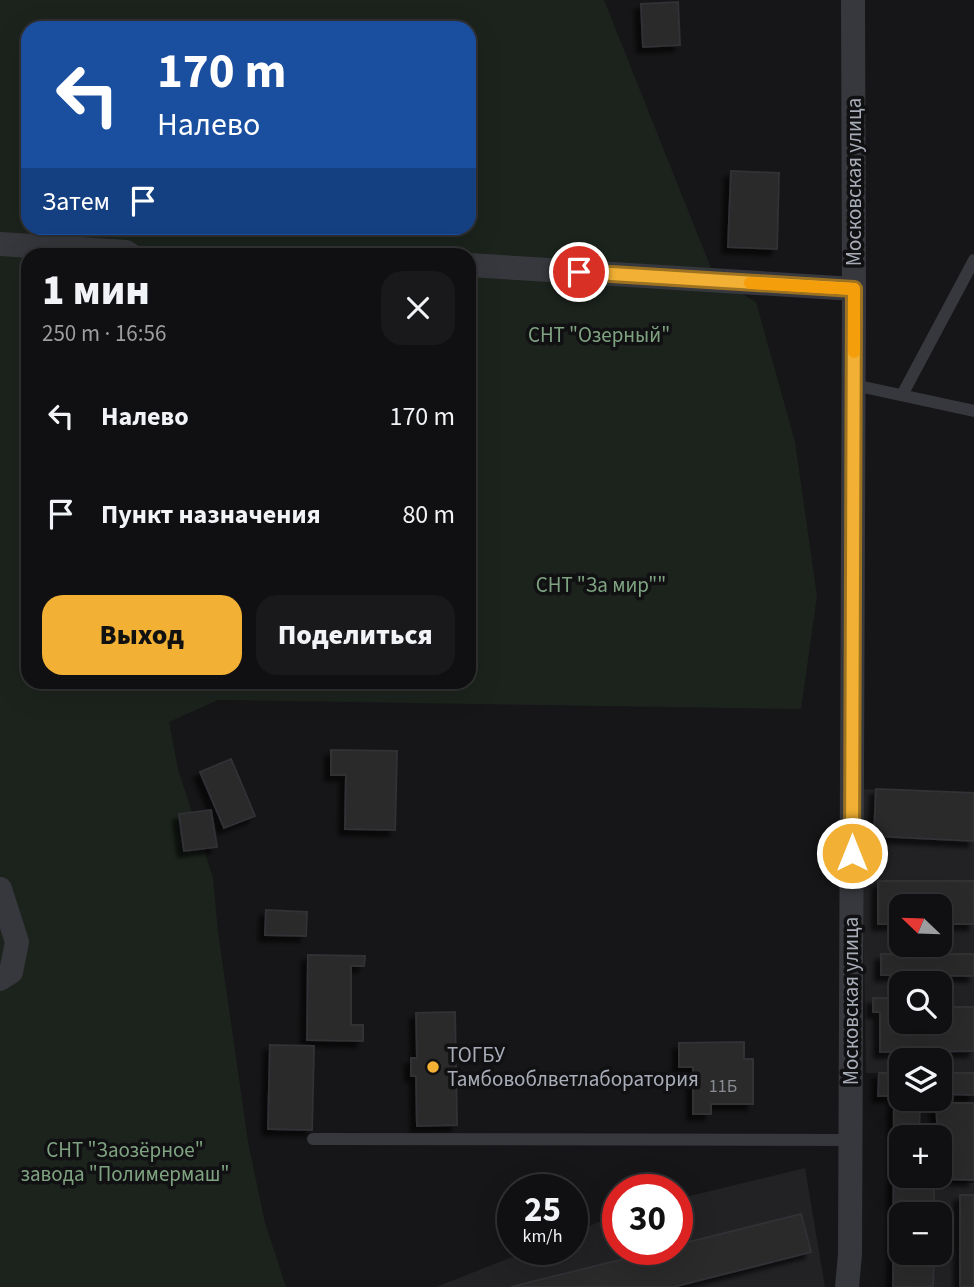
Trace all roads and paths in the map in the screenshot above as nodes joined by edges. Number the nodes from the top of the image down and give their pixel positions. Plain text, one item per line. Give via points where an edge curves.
1 (853, 0) edge
2 (0, 244) edge
3 (63, 248) edge
4 (974, 260) edge
5 (476, 265) edge
6 (854, 289) junction
7 (854, 385) junction
8 (902, 395) junction
9 (974, 411) edge
10 (0, 889) edge
11 (0, 979) edge
12 (313, 1139) dead end
13 (850, 1140) junction
14 (847, 1287) edge

1 - 6 street, Московская улица
2 - 3 street
4 - 8 lane
5 - 6 street
6 - 7 street, Московская улица
7 - 8 lane
7 - 13 street, Московская улица
8 - 9 lane
10 - 11 street via 17,942 11,972
12 - 13 lane
13 - 14 street, Московская улица

